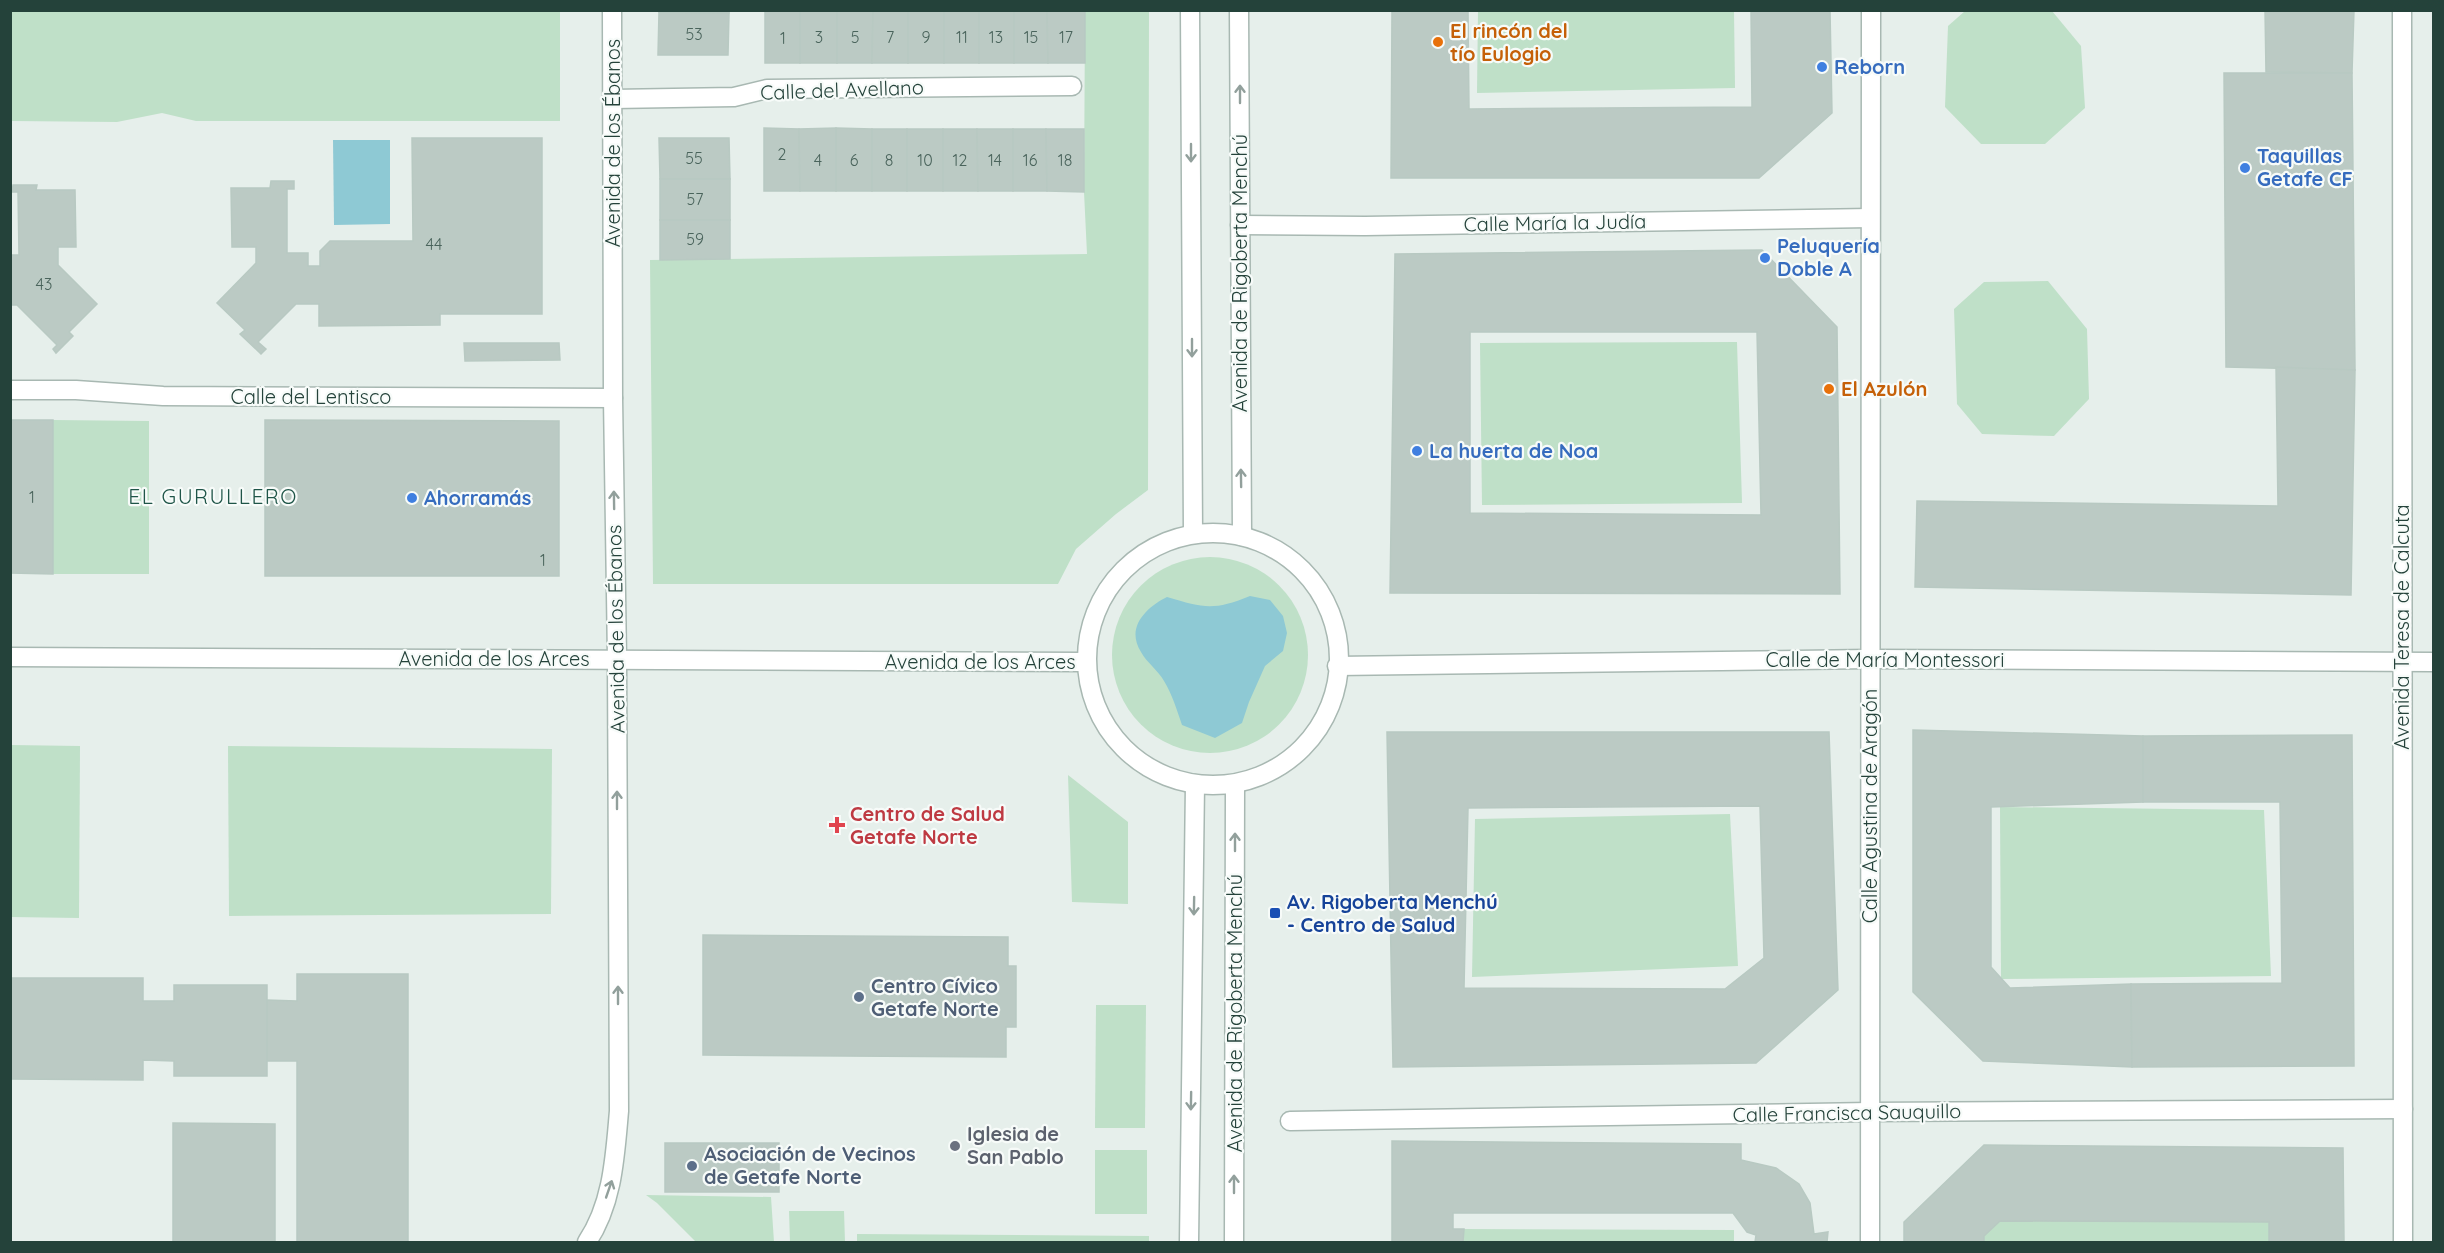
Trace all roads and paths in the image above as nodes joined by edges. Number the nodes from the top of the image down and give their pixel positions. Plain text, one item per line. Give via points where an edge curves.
1 (612, 10) edge
2 (1190, 10) edge
3 (1239, 10) edge
4 (1871, 10) edge
5 (2402, 10) edge
6 (1071, 86) dead end
7 (614, 99) junction
8 (1870, 218) junction
9 (1240, 225) junction
10 (10, 390) edge
11 (613, 398) junction
12 (1193, 534) junction
13 (1242, 536) junction
14 (10, 657) edge
15 (617, 659) junction
16 (1870, 659) junction
17 (2402, 661) junction
18 (1086, 662) junction
19 (2433, 662) edge
20 (1337, 666) junction
21 (1195, 784) junction
22 (1235, 784) junction
23 (2403, 1109) junction
24 (1870, 1112) junction
25 (1290, 1121) dead end
26 (587, 1242) edge
27 (1189, 1242) edge
28 (1234, 1242) edge
29 (1870, 1242) edge
30 (2403, 1242) edge

1 - 7 street, Avenida de los Ébanos
2 -> 12 street
9 -> 3 street, Avenida de Rigoberta Menchú
4 - 8 street, Calle Agustina de Aragón
5 - 17 street, Avenida Teresa de Calcuta
6 - 7 street, Calle del Avellano via 767,89 734,98
7 - 11 street, Avenida de los Ébanos
8 - 9 street, Calle María la Judía
8 - 16 street, Calle Agustina de Aragón
13 -> 9 street, Avenida de Rigoberta Menchú
10 - 11 street, Calle del Lentisco via 175,396
15 -> 11 street, Avenida de los Ébanos
12 - 13 street
12 - 18 street via 1158,545 1128,565 1104,593 1090,627
13 - 20 street via 1291,560 1314,585 1330,614 1338,647
14 - 15 street, Avenida de los Arces
15 - 18 street, Avenida de los Arces
26 -> 15 street, Avenida de los Ébanos via 613,1178 619,1111
16 - 17 street, Calle de María Montessori
16 - 20 street, Calle de María Montessori
16 - 24 street, Calle Agustina de Aragón
17 - 19 street, Calle de María Montessori
17 - 23 street, Avenida Teresa de Calcuta
18 - 21 street via 1092,698 1108,729 1131,756 1161,775
20 - 22 street via 1336,684 1325,718 1303,748 1274,770
21 - 22 street
21 -> 27 street, Avenida de Rigoberta Menchú
28 -> 22 street, Avenida de Rigoberta Menchú
23 - 24 street, Calle Francisca Sauquillo
23 - 30 street, Avenida Teresa de Calcuta
24 - 25 street, Calle Francisca Sauquillo
24 - 29 street, Calle Agustina de Aragón

